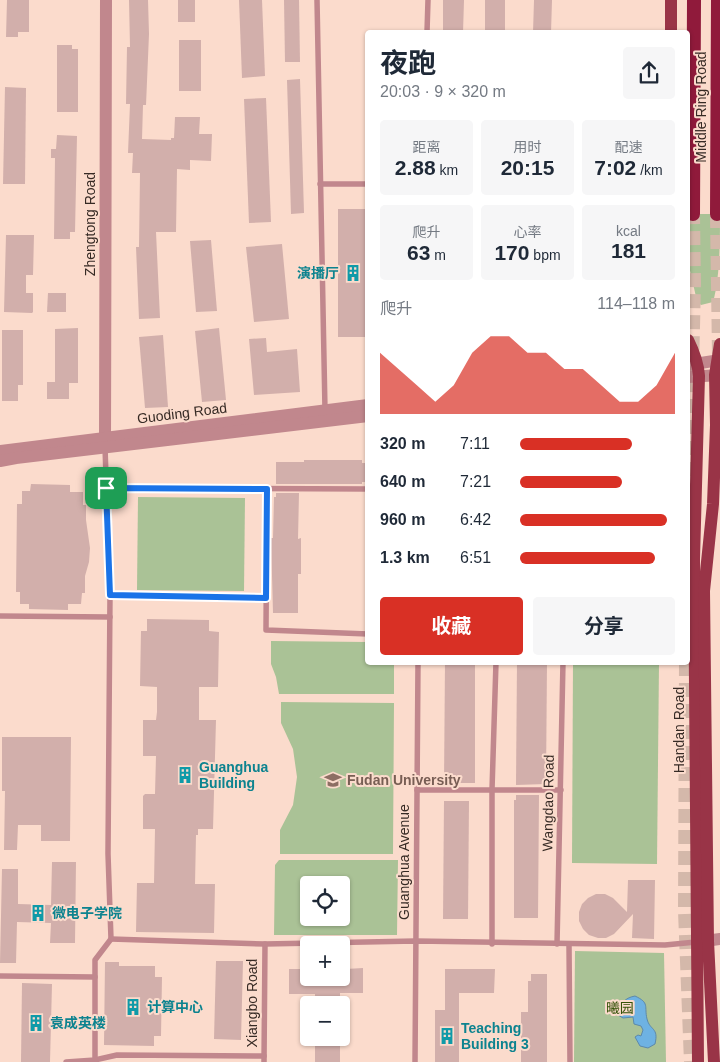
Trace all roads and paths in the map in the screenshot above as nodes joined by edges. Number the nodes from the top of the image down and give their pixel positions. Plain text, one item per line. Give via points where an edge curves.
1 (106, 0) edge
2 (317, 0) edge
3 (428, 0) edge
4 (671, 0) edge
5 (694, 0) edge
6 (718, 0) edge
7 (426, 30) edge
8 (671, 30) edge
9 (320, 184) junction
10 (365, 184) edge
11 (693, 214) dead end
12 (717, 214) dead end
13 (690, 344) edge
14 (720, 344) edge
15 (719, 360) edge
16 (693, 371) edge
17 (718, 375) edge
18 (365, 405) edge
19 (325, 410) junction
20 (365, 416) edge
21 (104, 443) junction
22 (0, 451) edge
23 (0, 461) edge
24 (106, 488) junction
25 (267, 489) junction
26 (365, 489) edge
27 (110, 595) junction
28 (266, 598) junction
29 (0, 616) edge
30 (110, 617) junction
31 (365, 634) edge
32 (418, 665) edge
33 (496, 665) edge
34 (562, 665) edge
35 (417, 790) junction
36 (492, 790) junction
37 (561, 790) junction
38 (111, 939) junction
39 (416, 941) junction
40 (708, 941) edge
41 (264, 944) junction
42 (492, 944) junction
43 (557, 944) junction
44 (569, 945) junction
45 (0, 976) edge
46 (95, 977) junction
47 (264, 1059) edge
48 (95, 1060) junction
49 (66, 1062) edge
50 (415, 1062) edge
51 (570, 1062) edge
52 (698, 1062) edge
53 (714, 1062) edge

1 - 21 street, Zhengtong Road
2 - 9 lane
3 - 7 lane
4 - 8 main road
5 - 11 highway, Middle Ring Road
6 - 12 highway, Middle Ring Road
9 - 10 lane
9 - 19 lane
13 - 16 main road, Handan Road via 694,352
14 - 15 main road, Handan Road
15 - 16 street
15 - 17 main road, Handan Road
16 - 17 street
16 - 40 main road, Handan Road via 694,559
17 - 40 main road, Handan Road via 714,495 704,591
18 - 19 street, Guoding Road
19 - 21 street, Guoding Road
20 - 21 street, Guoding Road
21 - 22 street, Guoding Road
21 - 23 street, Guoding Road
21 - 24 lane
24 - 25 lane
24 - 27 lane
25 - 26 lane
25 - 28 lane
27 - 28 lane
27 - 30 lane
28 - 31 lane via 266,630
29 - 30 lane
30 - 38 lane via 108,854
32 - 35 lane, Guanghua Avenue
33 - 36 lane
34 - 37 lane, Wangdao Road
35 - 36 lane
35 - 39 lane, Guanghua Avenue
36 - 37 lane
36 - 42 lane
37 - 43 lane, Wangdao Road
38 - 41 lane
38 - 46 lane via 95,960
39 - 41 lane
39 - 42 lane
39 - 50 lane, Guanghua Avenue
40 - 44 lane via 664,946
40 - 52 main road, Handan Road
40 - 53 main road, Handan Road
41 - 47 lane, Xiangbo Road
42 - 43 lane
43 - 44 lane
44 - 51 lane
45 - 46 lane
46 - 48 lane
47 - 48 lane via 117,1055
48 - 49 lane

